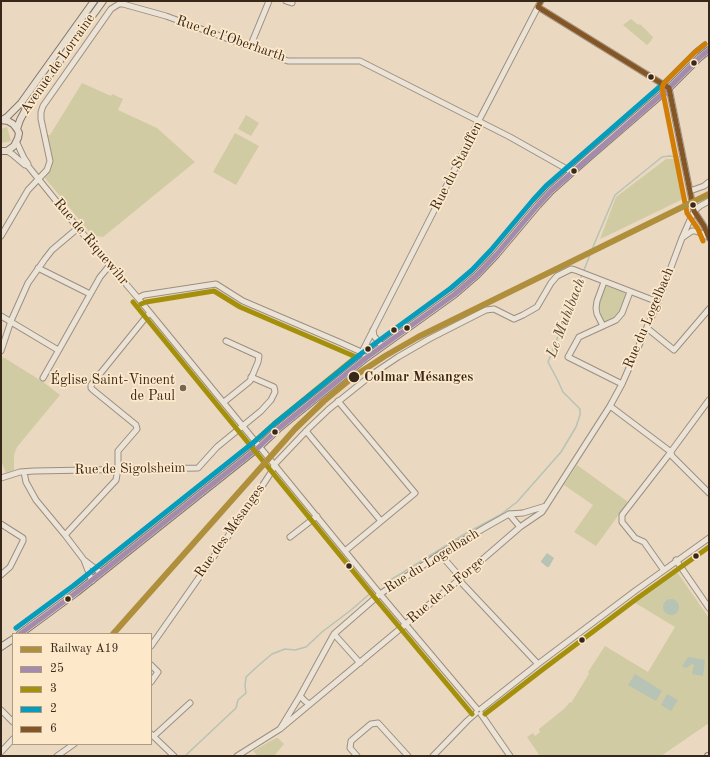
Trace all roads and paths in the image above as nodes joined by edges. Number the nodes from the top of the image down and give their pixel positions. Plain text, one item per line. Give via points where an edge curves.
1 (94, 1) edge
2 (103, 1) edge
3 (269, 1) edge
4 (541, 1) edge
5 (538, 7) junction
6 (250, 47) junction
7 (709, 50) edge
8 (670, 88) junction
9 (2, 120) edge
10 (479, 122) junction
11 (17, 129) junction
12 (17, 143) junction
13 (3, 152) edge
14 (28, 166) junction
15 (572, 172) junction
16 (39, 179) junction
17 (709, 182) edge
18 (690, 191) junction
19 (709, 201) edge
20 (694, 211) junction
21 (78, 228) junction
22 (1, 236) edge
23 (682, 238) junction
24 (709, 238) edge
25 (110, 265) junction
26 (38, 268) junction
27 (604, 282) junction
28 (630, 292) junction
29 (90, 294) junction
30 (138, 298) junction
31 (658, 302) junction
32 (709, 308) edge
33 (150, 313) junction
34 (1, 316) edge
35 (11, 322) junction
36 (603, 326) junction
37 (647, 328) junction
38 (373, 330) junction
39 (226, 341) dead end
40 (382, 346) junction
41 (2, 349) edge
42 (58, 350) junction
43 (364, 355) junction
44 (251, 377) junction
45 (43, 378) dead end
46 (622, 384) junction
47 (709, 400) edge
48 (338, 401) junction
49 (224, 402) junction
50 (610, 406) junction
51 (242, 426) junction
52 (306, 431) junction
53 (259, 447) junction
54 (670, 452) junction
55 (274, 465) junction
56 (118, 470) junction
57 (24, 472) junction
58 (1, 478) edge
59 (709, 494) edge
60 (547, 506) junction
61 (509, 514) junction
62 (317, 516) junction
63 (381, 521) junction
64 (1, 524) edge
65 (520, 528) junction
66 (66, 535) junction
67 (290, 537) dead end
68 (709, 538) edge
69 (345, 551) junction
70 (440, 554) junction
71 (84, 560) junction
72 (676, 560) junction
73 (663, 570) junction
74 (101, 573) junction
75 (1, 575) edge
76 (460, 579) junction
77 (92, 580) junction
78 (380, 594) junction
79 (709, 608) edge
80 (406, 624) junction
81 (21, 633) edge
82 (334, 634) junction
83 (12, 640) edge
84 (152, 645) edge
85 (1, 647) edge
86 (360, 663) junction
87 (538, 664) junction
88 (152, 665) edge
89 (152, 681) edge
90 (300, 696) junction
91 (190, 703) dead end
92 (309, 704) junction
93 (1, 710) edge
94 (479, 711) junction
95 (12, 721) edge
96 (280, 729) junction
97 (152, 735) edge
98 (12, 740) edge
99 (73, 745) edge
100 (1, 752) edge
101 (58, 756) edge
102 (174, 756) edge
103 (237, 756) edge
104 (357, 756) edge
105 (408, 756) edge
106 (433, 756) edge
107 (510, 756) edge

1 - 9 main road, Avenue de Lorraine via 21,103
2 - 11 main road, Avenue de Lorraine via 28,105
3 - 6 street
4 - 5 street, Rue du Stauffen
5 - 8 street
5 - 10 street, Rue du Stauffen
6 - 10 street, Rue de l'Oberharth via 288,61 360,61
6 - 16 street, Rue de l'Oberharth via 144,9 123,4 111,9 43,106 41,119 50,162
7 - 8 main road
8 - 15 main road
8 - 18 street
9 - 11 main road, Avenue de Lorraine via 11,122
10 - 15 street, Rue de l'Oberharth
10 - 38 street, Rue du Stauffen
11 - 12 main road, Avenue de Lorraine
12 - 13 main road
12 - 14 street, Rue de Riquewihr
13 - 14 street, Rue de Riquewihr via 12,154
14 - 16 street, Rue de Riquewihr
15 - 40 main road via 538,205 477,275 455,294
16 - 21 street, Rue de Riquewihr
16 - 22 street, Rue de l'Oberharth via 28,190
17 - 18 street
18 - 20 street
19 - 20 street
20 - 23 street, Rue du Logelbach
20 - 24 street
21 - 25 street, Rue de Riquewihr
21 - 26 street via 52,250
23 - 24 street via 695,231
23 - 31 street, Rue du Logelbach
25 - 29 street
25 - 30 street, Rue de Riquewihr
26 - 29 street
26 - 35 street via 28,283
27 - 28 street
27 - 36 street via 596,308
27 - 48 street, Rue des Mésanges via 569,270 555,278 534,310 514,319 494,309 486,310 429,338 398,357
28 - 31 street
28 - 36 street via 622,313 616,320
29 - 42 street
30 - 33 street, Rue de Riquewihr
30 - 43 street via 216,284 243,301
31 - 37 street, Rue du Logelbach
32 - 37 street via 674,350
33 - 49 street, Rue de Riquewihr
33 - 56 street via 91,385 93,390 136,425 137,429 118,451
34 - 35 street
35 - 41 street
35 - 42 street
36 - 46 street via 580,337 568,357
37 - 46 street, Rue du Logelbach
38 - 40 street via 374,336
38 - 43 street, Rue du Stauffen via 363,350
39 - 44 street via 259,356
40 - 43 main road
42 - 45 street
43 - 53 main road
44 - 49 street via 250,381
44 - 51 street, Rue de Sigolsheim via 274,387 275,392 264,408
46 - 50 street, Rue du Logelbach
47 - 54 street
48 - 52 street, Rue des Mésanges
48 - 63 street via 414,493
49 - 51 street, Rue de Riquewihr
50 - 54 street
50 - 60 street, Rue du Logelbach
51 - 53 street, Rue de Riquewihr
51 - 56 street, Rue de Sigolsheim via 217,447 198,468
52 - 55 street, Rue des Mésanges
52 - 63 street
53 - 55 street, Rue de Riquewihr
53 - 74 main road
54 - 59 street
54 - 73 street via 622,515 622,522 635,538 644,542
55 - 62 street, Rue de Riquewihr
55 - 84 street, Rue des Mésanges
56 - 57 street, Rue de Sigolsheim
56 - 66 street via 116,480
57 - 58 street, Rue de Sigolsheim
57 - 66 street via 26,482 36,500
60 - 61 street, Rue du Logelbach
60 - 65 street, Rue de la Forge
61 - 65 street
61 - 70 street, Rue du Logelbach
62 - 67 street
62 - 69 street, Rue de Riquewihr
63 - 69 street
64 - 75 street via 23,538 23,541 10,567
65 - 76 street, Rue de la Forge
66 - 71 street
68 - 72 street
69 - 78 street, Rue de Riquewihr
70 - 76 street
70 - 78 street, Rue du Logelbach
71 - 74 street
71 - 77 street
72 - 73 street
72 - 79 street
73 - 87 street
74 - 77 main road
76 - 80 street, Rue de la Forge
76 - 87 street
77 - 81 main road
78 - 80 street, Rue de Riquewihr
78 - 82 street, Rue du Logelbach
80 - 86 street, Rue de la Forge
80 - 94 street, Rue de Riquewihr
82 - 86 street
82 - 90 street, Rue du Logelbach
83 - 85 main road
86 - 92 street, Rue de la Forge
87 - 94 street
88 - 89 street via 158,672
90 - 92 street
90 - 96 street, Rue du Logelbach
91 - 97 street
92 - 96 street, Rue de la Forge
93 - 95 street
94 - 106 street
94 - 107 street, Rue de Riquewihr
96 - 103 street, Rue du Logelbach
97 - 102 street
98 - 100 street
99 - 101 street
104 - 105 street via 350,748 351,741 371,724 378,723

